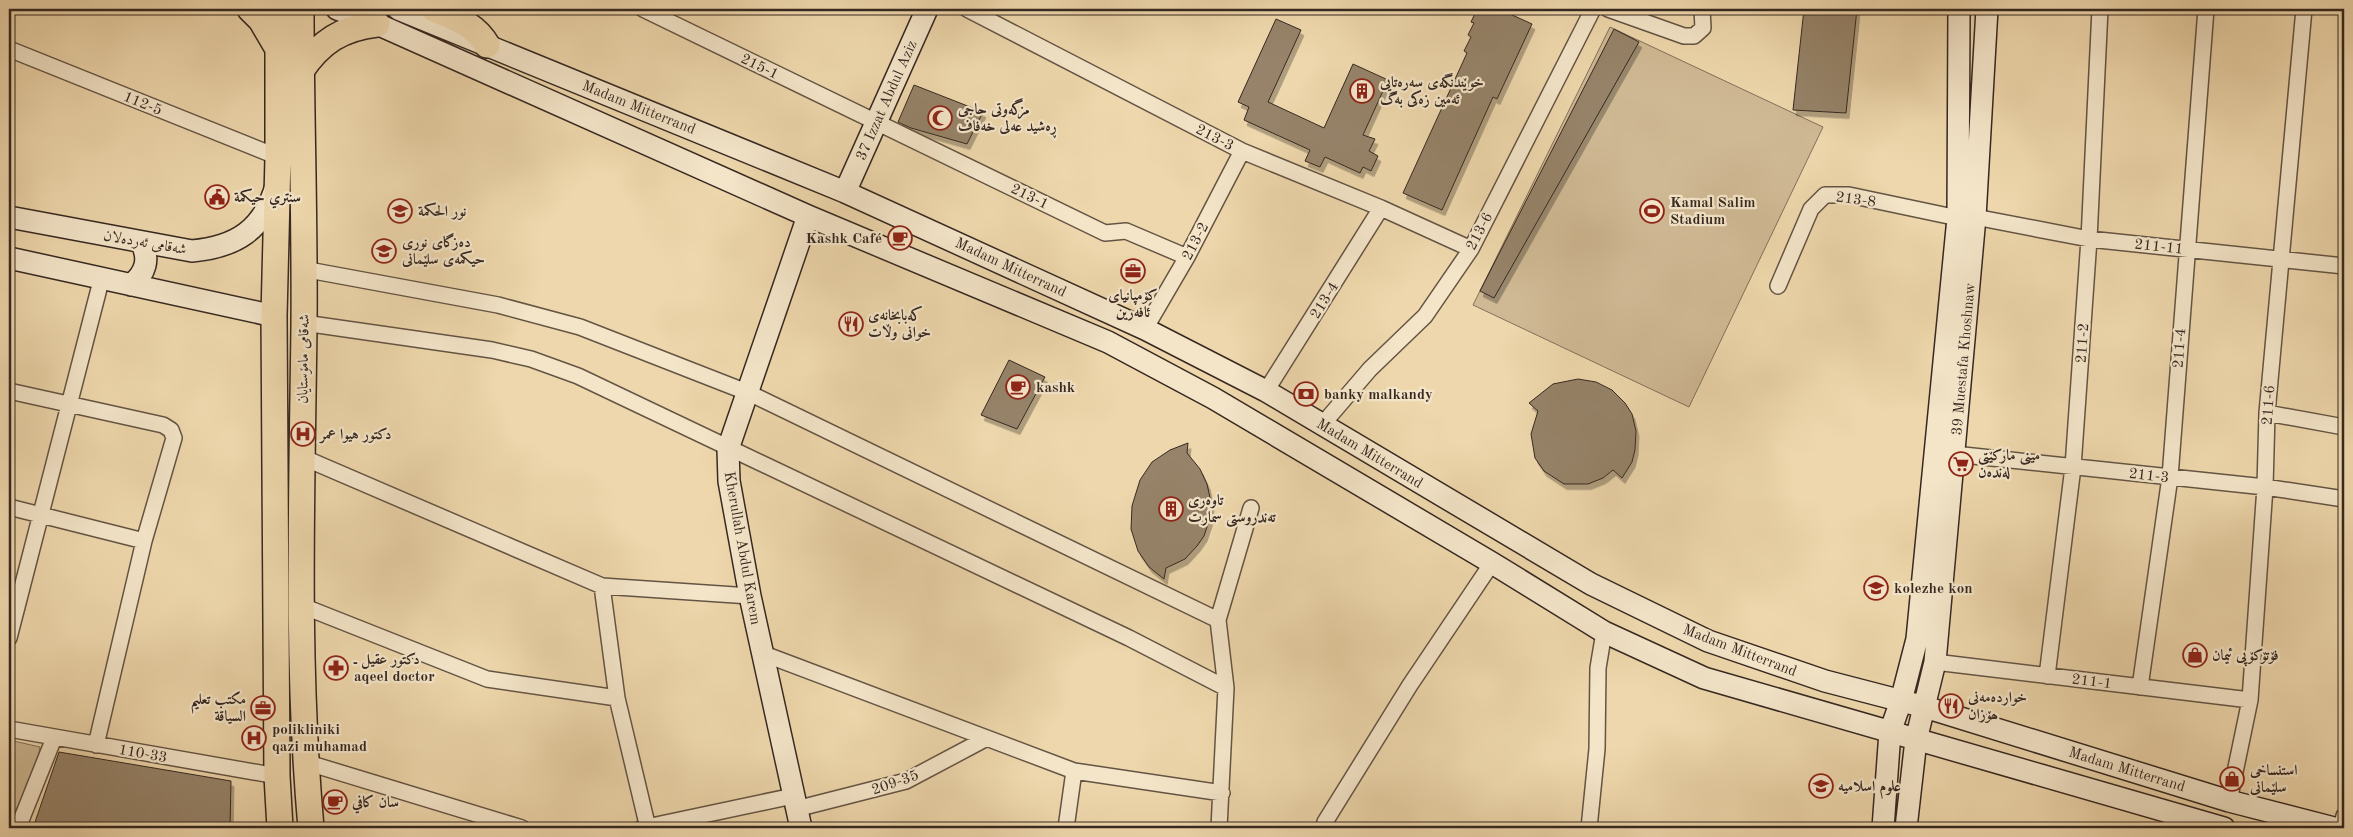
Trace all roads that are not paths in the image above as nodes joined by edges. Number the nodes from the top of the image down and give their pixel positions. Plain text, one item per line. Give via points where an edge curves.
1 (250, 9) edge
2 (278, 9) edge
3 (301, 9) edge
4 (337, 9) edge
5 (398, 9) edge
6 (434, 9) edge
7 (643, 9) edge
8 (927, 9) edge
9 (967, 9) edge
10 (1593, 9) edge
11 (1608, 9) edge
12 (1702, 9) edge
13 (1959, 9) edge
14 (1987, 9) edge
15 (2100, 9) edge
16 (2206, 9) edge
17 (2304, 9) edge
18 (377, 24) junction
19 (487, 45) junction
20 (9, 49) edge
21 (278, 49) junction
22 (301, 71) junction
23 (876, 122) junction
24 (1242, 151) junction
25 (278, 157) junction
26 (277, 181) junction
27 (845, 192) junction
28 (1381, 208) junction
29 (808, 216) junction
30 (9, 217) edge
31 (1967, 218) junction
32 (2089, 239) junction
33 (141, 242) junction
34 (1471, 249) junction
35 (2186, 249) junction
36 (1187, 257) junction
37 (9, 258) edge
38 (2281, 259) junction
39 (2344, 266) edge
40 (303, 269) junction
41 (102, 277) junction
42 (131, 285) junction
43 (1778, 286) dead end
44 (274, 316) junction
45 (304, 323) junction
46 (1145, 329) junction
47 (9, 391) edge
48 (1266, 391) junction
49 (749, 393) junction
50 (68, 403) junction
51 (2267, 413) junction
52 (1322, 424) junction
53 (2344, 427) edge
54 (728, 449) junction
55 (1954, 454) junction
56 (302, 457) junction
57 (2073, 467) junction
58 (2170, 477) junction
59 (2265, 487) junction
60 (2344, 499) edge
61 (9, 507) edge
62 (1251, 508) dead end
63 (42, 514) junction
64 (144, 541) junction
65 (1492, 563) junction
66 (602, 586) junction
67 (750, 596) junction
68 (300, 605) junction
69 (12, 615) edge
70 (1218, 620) junction
71 (1604, 632) junction
72 (9, 638) edge
73 (764, 654) junction
74 (1934, 662) junction
75 (2047, 676) junction
76 (2140, 687) junction
77 (1226, 688) junction
78 (617, 698) junction
79 (2250, 700) junction
80 (1901, 701) junction
81 (1925, 707) junction
82 (9, 729) edge
83 (1890, 732) junction
84 (54, 738) junction
85 (987, 738) junction
86 (1916, 740) junction
87 (96, 745) junction
88 (305, 762) junction
89 (1074, 771) junction
90 (277, 776) junction
91 (1222, 793) junction
92 (2229, 801) junction
93 (797, 811) edge
94 (2344, 816) edge
95 (18, 828) edge
96 (280, 828) edge
97 (311, 828) edge
98 (522, 828) edge
99 (642, 828) edge
100 (648, 828) edge
101 (1066, 828) edge
102 (1219, 828) edge
103 (1324, 828) edge
104 (1589, 828) edge
105 (1883, 828) edge
106 (1906, 828) edge
107 (2223, 828) edge
108 (2334, 828) edge
109 (2341, 828) edge

1 - 21 main road via 261,20
2 - 21 main road, شەقامی مامۆستایان
3 - 22 main road, شەقامی مامۆستایان
4 - 18 main road, Madam Mitterrand
5 - 19 main road, Madam Mitterrand
6 - 19 main road via 470,26
7 - 23 street, 215-1
8 - 23 main road, 37 Izzat Abdul Aziz
9 - 24 street, 213-3
10 - 34 street, 213-6
11 - 12 street via 1684,36 1694,36 1703,28
13 - 31 main road, 39 Muestafa Khoshnaw
14 - 31 main road, 39 Muestafa Khoshnaw
15 - 32 street, 211-2
16 - 35 street, 211-4
17 - 38 street, 211-6
18 - 22 main road via 341,32 325,42
18 - 29 main road, Madam Mitterrand
19 - 27 main road, Madam Mitterrand
20 - 25 street, 112-5
21 - 25 main road, شەقامی مامۆستایان
22 - 40 main road, شەقامی مامۆستایان
23 - 27 main road, 37 Izzat Abdul Aziz
23 - 36 street, 213-1 via 1105,233 1126,231
24 - 28 street, 213-3
24 - 36 street, 213-2
25 - 26 main road, شەقامی مامۆستایان
26 - 33 main road, شەقامی ئەردەلان via 273,197 258,224 227,244 192,251
26 - 44 main road, شەقامی مامۆستایان
27 - 46 main road, Madam Mitterrand
28 - 34 street, 213-3
28 - 48 street, 213-4
29 - 49 main road, Kherullah Abdul Karem
29 - 65 main road, Madam Mitterrand via 1108,342 1213,398
30 - 33 main road, شەقامی ئەردەلان
31 - 32 street, 211-11
31 - 43 street, 213-8 via 1849,195 1825,195 1811,209
31 - 55 main road, 39 Muestafa Khoshnaw
31 - 80 main road, 39 Muestafa Khoshnaw via 1917,639
32 - 35 street, 211-11
32 - 57 street, 211-2
33 - 42 main road via 146,265 138,280
34 - 52 street, 213-6 via 1425,316 1370,369
35 - 38 street, 211-11
35 - 58 street, 211-4
36 - 46 street, 213-2
37 - 41 main road
38 - 39 street, 211-11
38 - 51 street, 211-6
40 - 45 main road, شەقامی مامۆستایان
40 - 49 street via 536,314 580,327
41 - 42 main road
41 - 50 street
42 - 44 main road
44 - 90 main road, شەقامی مامۆستایان
45 - 54 street via 492,350 531,359 578,376
45 - 56 main road, شەقامی مامۆستایان
46 - 48 main road, Madam Mitterrand
47 - 50 street
48 - 52 main road, Madam Mitterrand
49 - 54 main road, Kherullah Abdul Karem
49 - 70 street
50 - 63 street
50 - 64 street via 163,425 171,430 174,438
51 - 53 street
51 - 59 street, 211-6
52 - 80 main road, Madam Mitterrand via 1591,584 1708,641 1825,681
54 - 67 main road, Kherullah Abdul Karem via 729,481
54 - 77 street via 1129,638
55 - 57 street, 211-3
55 - 74 main road, 39 Muestafa Khoshnaw
56 - 66 street
56 - 68 main road, شەقامی مامۆستایان
57 - 58 street, 211-3
57 - 75 street, 211-2
58 - 59 street, 211-3
58 - 76 street, 211-4
59 - 60 street, 211-3
59 - 79 street, 211-6
61 - 63 street
62 - 70 street
63 - 64 street
63 - 69 street
64 - 87 street
65 - 71 main road, Madam Mitterrand
65 - 103 street via 1410,685
66 - 67 street
66 - 78 street
67 - 73 main road, Kherullah Abdul Karem
68 - 78 street via 487,679
68 - 88 main road, شەقامی مامۆستایان
69 - 72 street
70 - 77 street
71 - 83 main road, Madam Mitterrand via 1704,678
71 - 104 street via 1598,668 1597,749
73 - 85 street
73 - 93 main road, Kherullah Abdul Karem
74 - 75 street, 211-1
74 - 81 main road, 39 Muestafa Khoshnaw
75 - 76 street, 211-1
76 - 79 street, 211-1
77 - 91 street
78 - 100 street
79 - 92 street, 211-6
80 - 81 main road, Madam Mitterrand
80 - 83 main road, 39 Muestafa Khoshnaw
81 - 86 main road, 39 Muestafa Khoshnaw
81 - 92 main road, Madam Mitterrand
82 - 84 street, 110-33
83 - 86 main road, Madam Mitterrand
83 - 105 main road, 39 Muestafa Khoshnaw
84 - 87 street, 110-33
84 - 95 street
85 - 89 street
85 - 93 street, 209-35 via 906,782
86 - 106 main road, 39 Muestafa Khoshnaw
86 - 107 main road, Madam Mitterrand
87 - 90 street, 110-33
88 - 97 main road, شەقامی مامۆستایان
88 - 98 street
89 - 91 street
89 - 101 street
90 - 96 main road, شەقامی مامۆستایان
91 - 102 street
92 - 108 main road, Madam Mitterrand
93 - 100 street, 209-35
94 - 109 street
99 - 100 street, 209-35

